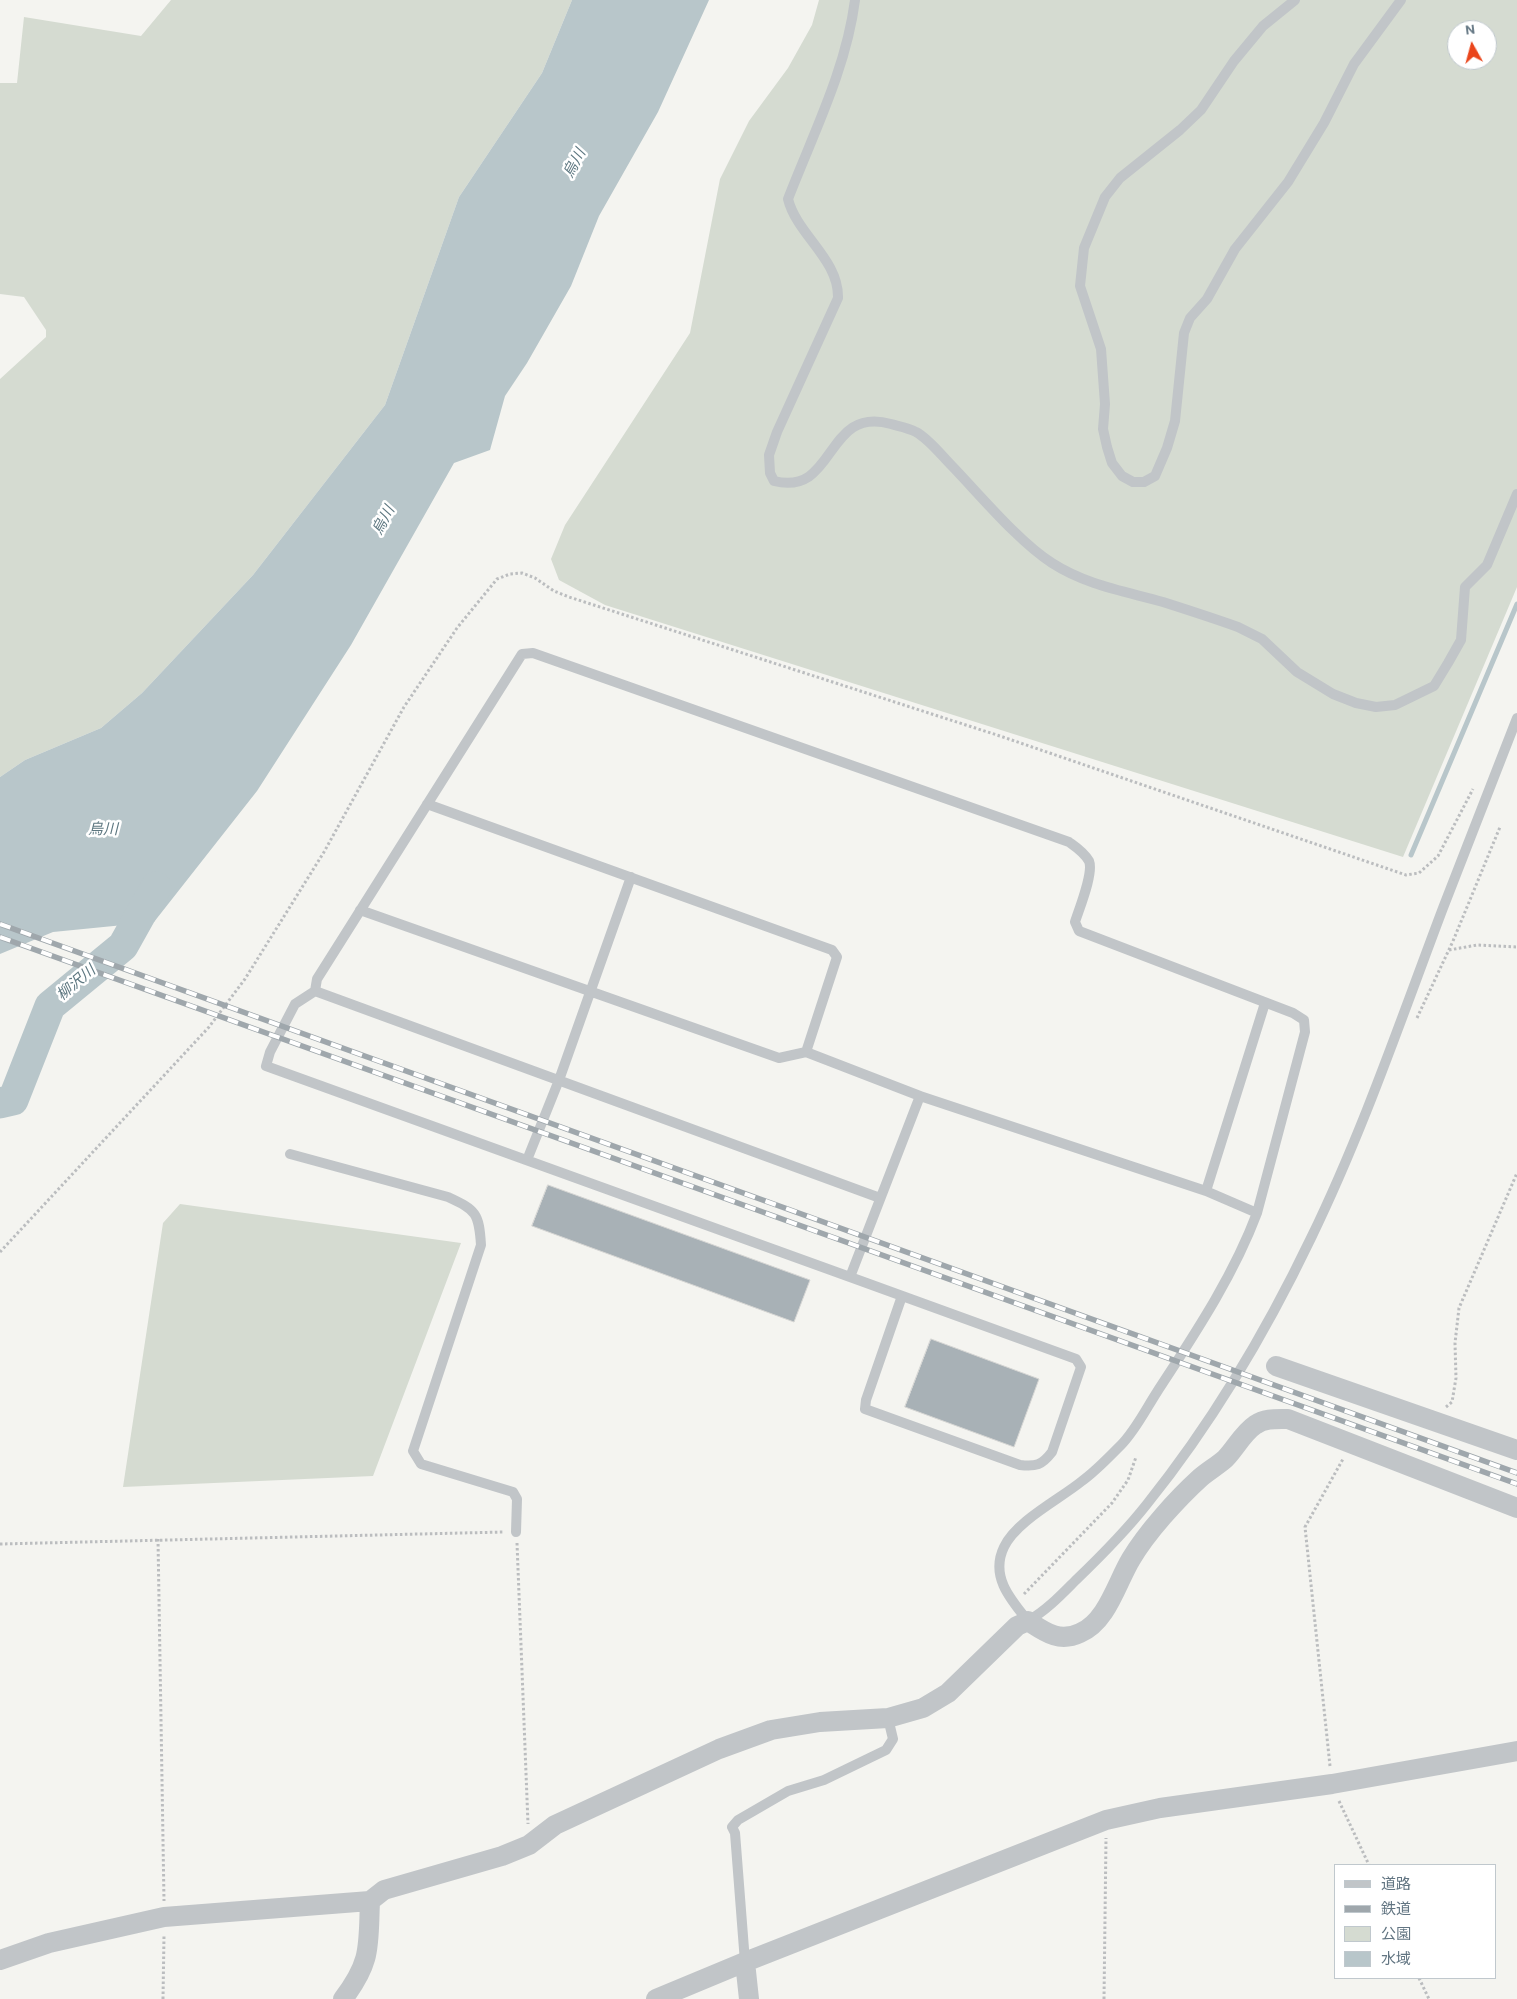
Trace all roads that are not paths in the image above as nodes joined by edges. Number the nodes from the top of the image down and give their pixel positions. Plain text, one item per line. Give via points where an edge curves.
1 (855, 0) edge
2 (1295, 0) edge
3 (1401, 0) edge
4 (1517, 494) edge
5 (1517, 718) edge
6 (427, 804) junction
7 (631, 877) junction
8 (360, 910) junction
9 (315, 991) junction
10 (590, 991) junction
11 (1265, 1002) junction
12 (806, 1052) junction
13 (559, 1080) junction
14 (920, 1096) junction
15 (290, 1154) dead end
16 (527, 1160) junction
17 (1206, 1191) junction
18 (880, 1198) junction
19 (1257, 1213) junction
20 (850, 1277) junction
21 (902, 1296) junction
22 (1276, 1366) dead end
23 (1517, 1450) edge
24 (1517, 1508) edge
25 (516, 1532) road end
26 (1028, 1620) junction
27 (888, 1718) junction
28 (1517, 1751) edge
29 (370, 1901) junction
30 (0, 1960) edge
31 (745, 1962) junction
32 (343, 1999) edge
33 (656, 1999) edge
34 (749, 1999) edge

1 - 4 lane via 852,28 840,68 788,199 791,213 834,273 838,298 777,432 769,455 774,481 788,485 801,483 814,475 840,437 860,424 875,420 916,432 1030,546 1052,563 1083,580 1238,627 1262,639 1312,682 1356,703 1376,707 1395,705 1434,686 1461,640 1465,587 1487,565
2 - 3 lane via 1263,26 1234,60 1201,110 1120,178 1105,197 1084,248 1080,286 1102,349 1103,429 1112,463 1122,476 1133,482 1144,482 1155,476 1167,448 1175,421 1184,333 1190,318 1207,299 1235,248 1293,175 1354,64
5 - 26 lane via 1338,1180 1273,1311 1216,1410 1130,1526 1044,1612
6 - 7 lane
6 - 8 lane
6 - 11 lane via 514,664 522,654 533,653 1069,842 1089,862 1090,871 1075,922 1079,932
7 - 10 lane
7 - 12 lane via 832,950 837,957
8 - 9 lane via 317,979
8 - 10 lane
9 - 13 lane
9 - 16 lane via 295,1004 266,1066
10 - 12 lane via 778,1058
10 - 13 lane
11 - 17 lane
11 - 19 lane via 1304,1020 1305,1032
12 - 14 lane
13 - 16 lane
13 - 18 lane
14 - 17 lane
14 - 18 lane
15 - 25 lane via 448,1197 470,1208 479,1226 480,1245 413,1451 421,1464 513,1492 518,1499
16 - 20 lane
17 - 19 lane
18 - 20 lane
19 - 26 lane via 1248,1238 1206,1315 1123,1443 1007,1542 1000,1559 999,1574 1014,1604
20 - 21 lane
21 - 21 lane via 865,1410 1020,1465 1033,1467 1043,1464 1052,1452 1081,1367 1076,1359
22 - 23 street
24 - 26 street via 1288,1419 1274,1418 1253,1426 1224,1460 1200,1478 1165,1515 1131,1558 1104,1610 1093,1624 1082,1633 1061,1638
26 - 27 street via 1016,1626 948,1692 922,1708
27 - 29 street via 820,1722 771,1730 719,1749 555,1825 529,1845 502,1856 384,1890
27 - 31 lane via 893,1739 886,1750 824,1780 788,1791 738,1820 732,1827
28 - 31 street via 1332,1784 1160,1808 1106,1820
29 - 30 street via 164,1918 49,1943
29 - 32 street via 368,1953 359,1978
31 - 33 street
31 - 34 street

